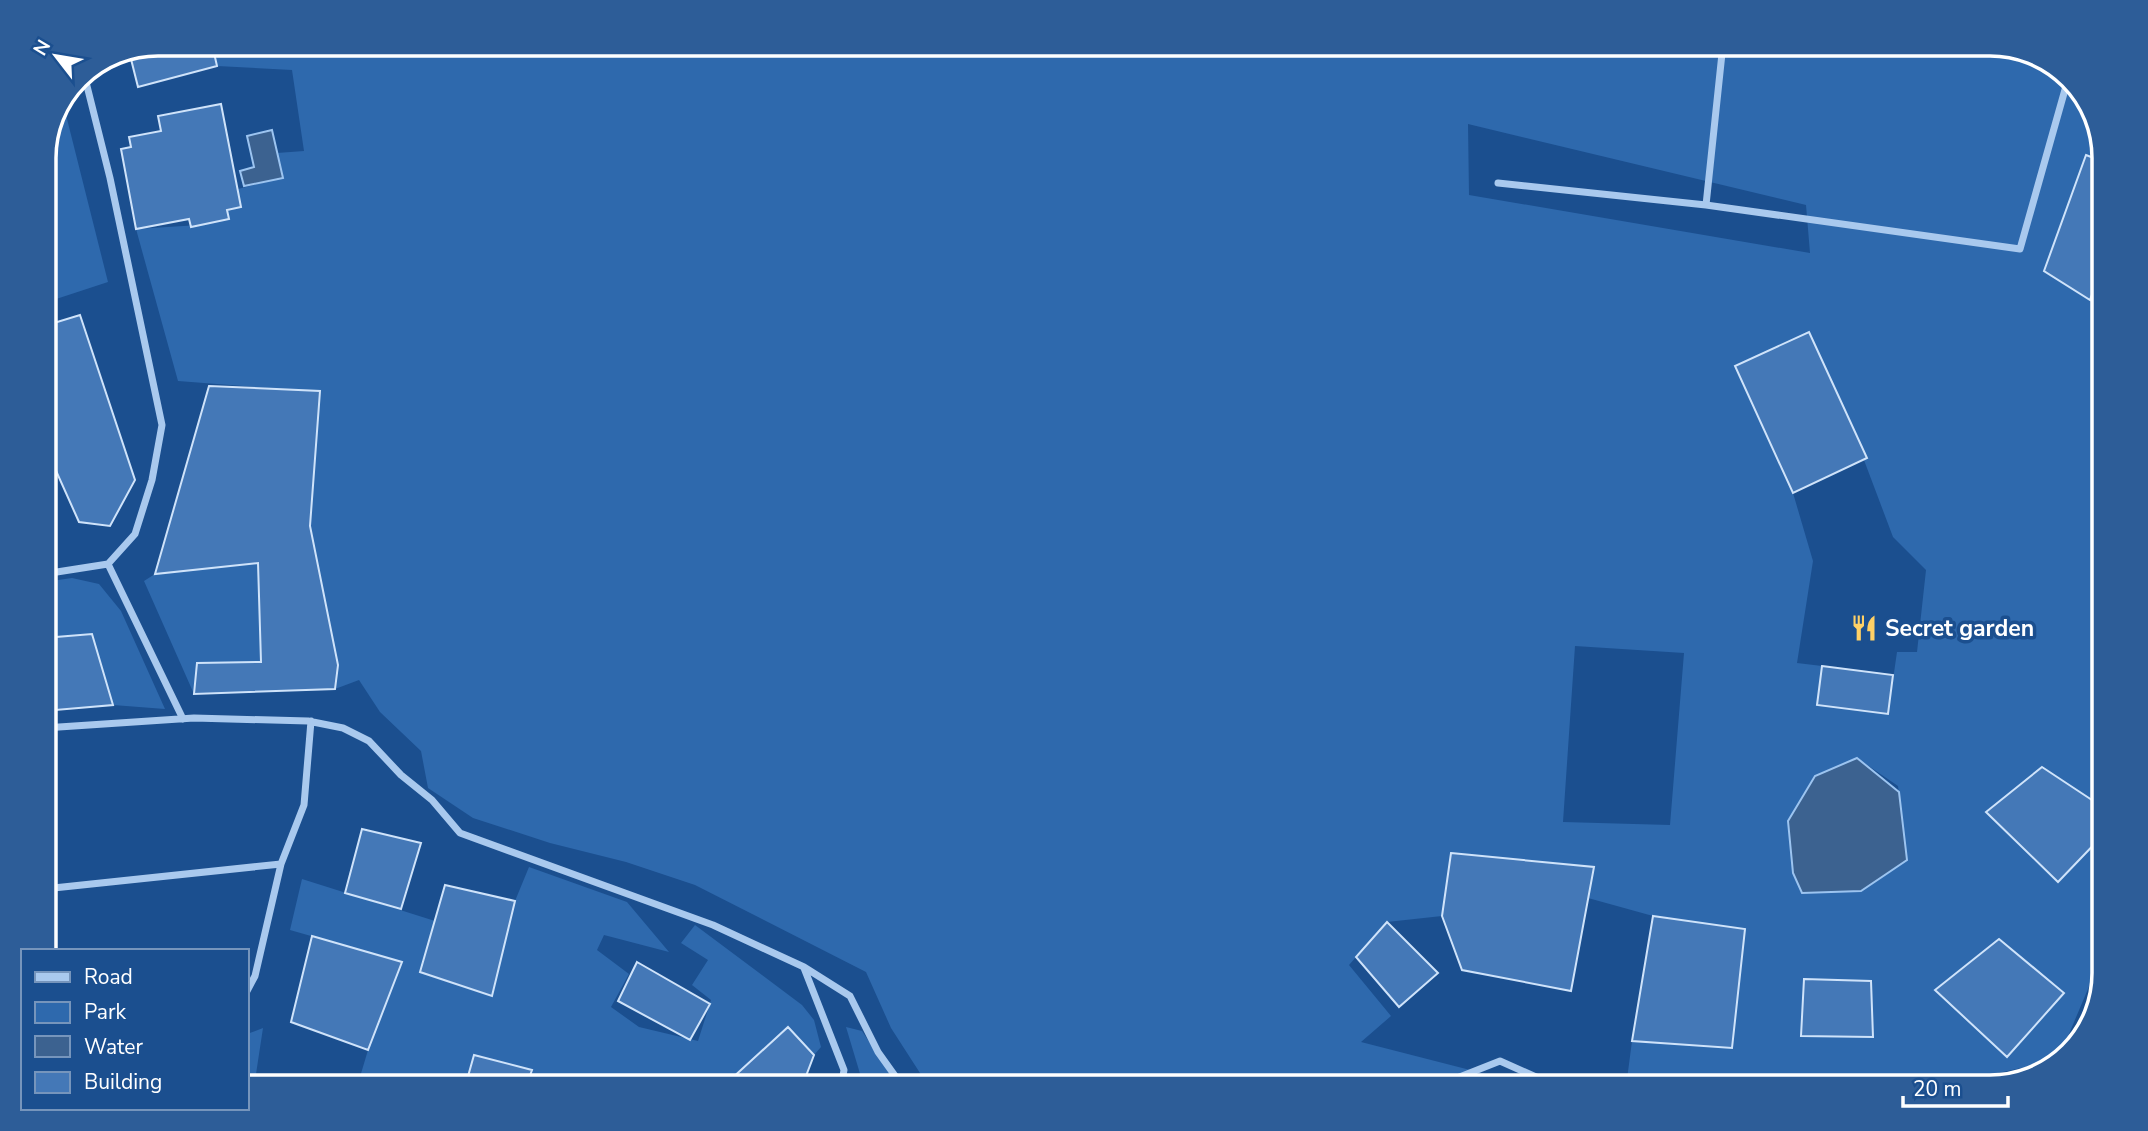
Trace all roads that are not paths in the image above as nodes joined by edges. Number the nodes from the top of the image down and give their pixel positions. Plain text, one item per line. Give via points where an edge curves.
1 (1722, 56) edge
2 (2065, 89) edge
3 (88, 91) edge
4 (1498, 183) dead end
5 (1706, 205) junction
6 (108, 564) junction
7 (56, 572) edge
8 (183, 719) junction
9 (311, 721) junction
10 (56, 727) edge
11 (281, 864) junction
12 (56, 888) edge
13 (804, 967) junction
14 (248, 988) edge
15 (843, 1075) edge
16 (894, 1075) edge
17 (1465, 1075) edge
18 (1532, 1075) edge

1 - 5 street
2 - 5 street via 2020,249
3 - 6 street via 162,425 152,480 135,534
4 - 5 street
6 - 7 street
6 - 8 street
8 - 9 street
8 - 10 street
9 - 11 street via 304,805
9 - 13 street via 343,728 369,741 460,833 713,925
11 - 12 street
11 - 14 street via 255,976
13 - 15 street
13 - 16 street via 850,996
17 - 18 street via 1500,1061

